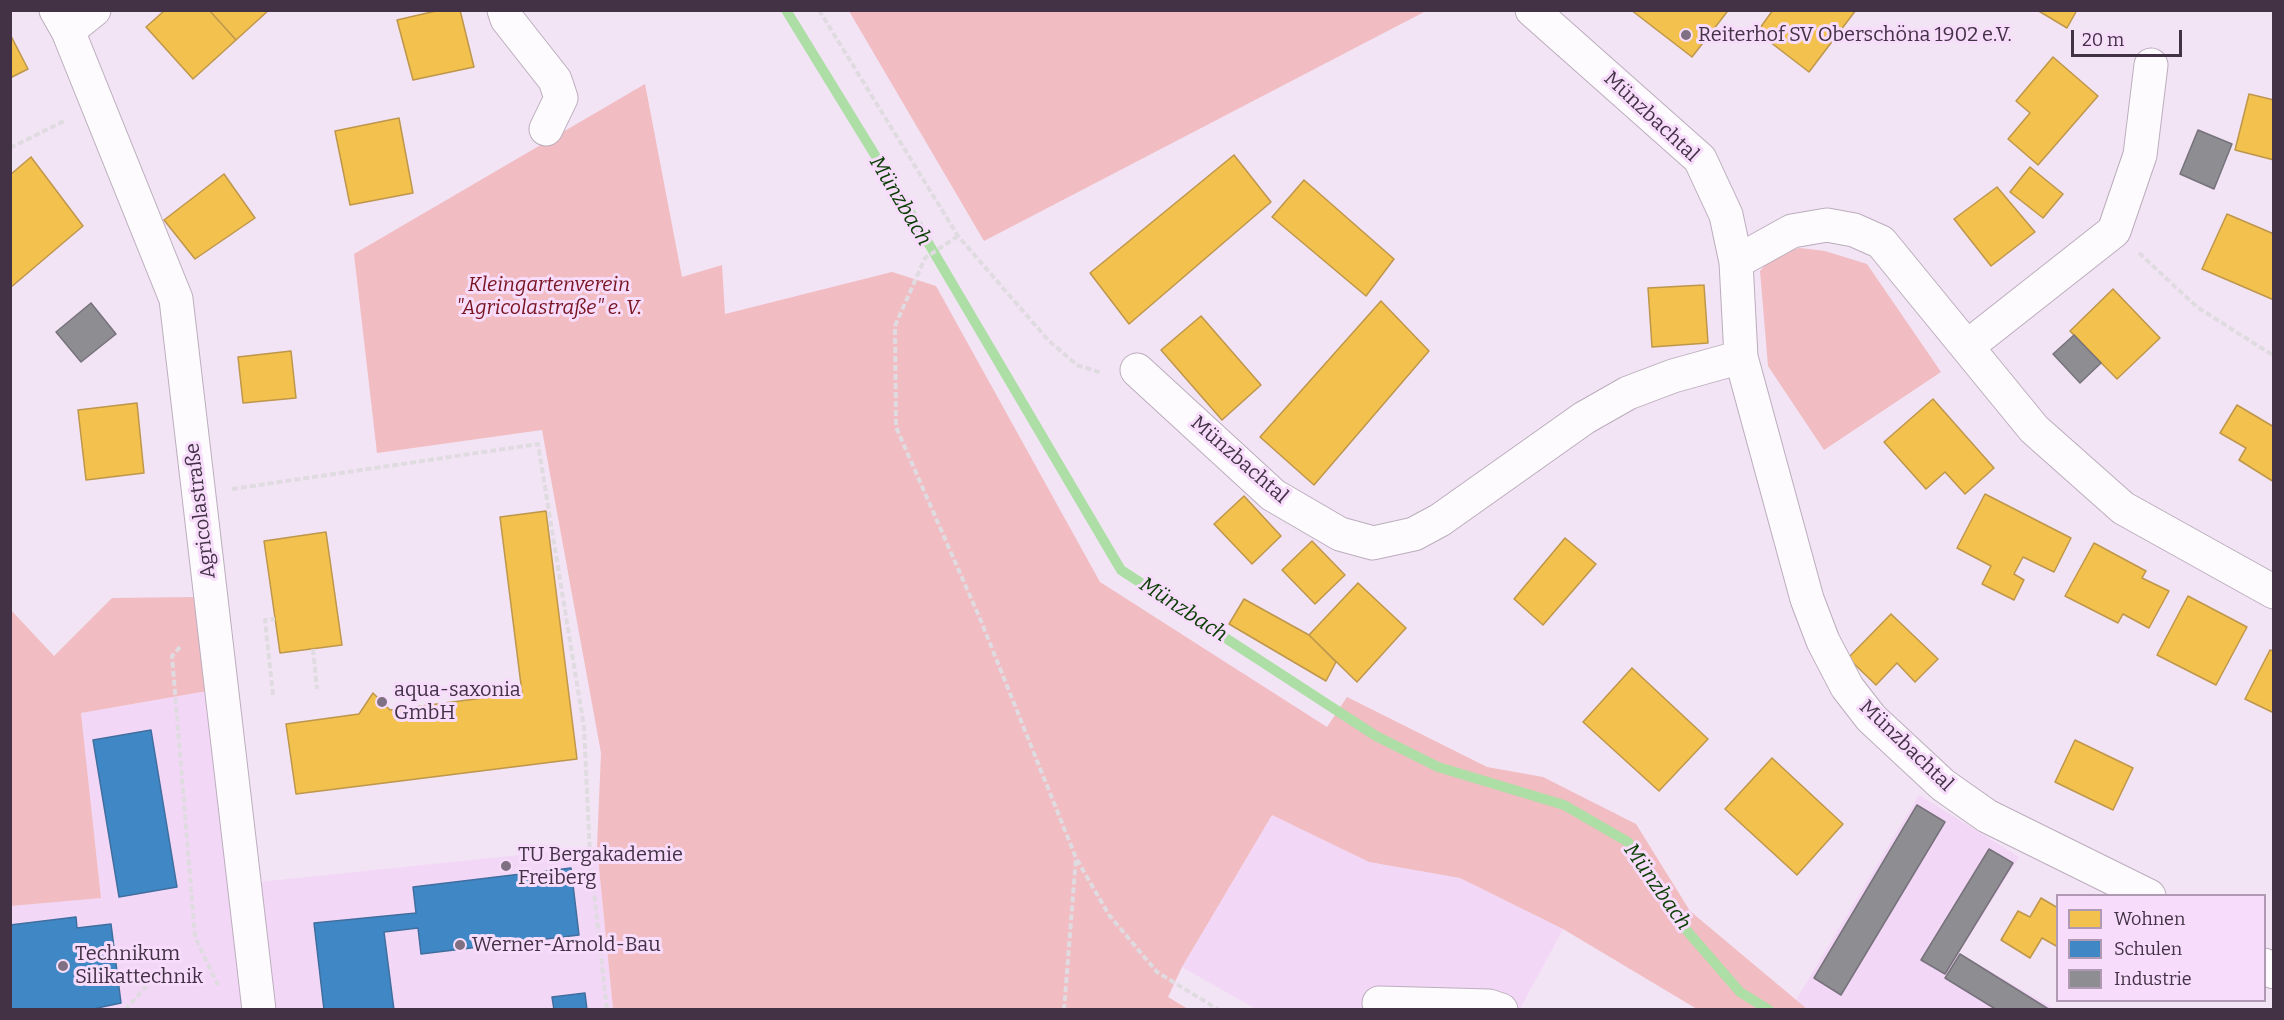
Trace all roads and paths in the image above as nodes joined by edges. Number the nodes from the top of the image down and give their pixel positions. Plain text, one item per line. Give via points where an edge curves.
1 (94, 10) edge
2 (504, 10) edge
3 (819, 10) edge
4 (1532, 10) edge
5 (62, 21) edge
6 (2151, 64) dead end
7 (98, 104) junction
8 (546, 129) dead end
9 (10, 148) edge
10 (2114, 231) junction
11 (958, 236) junction
12 (1736, 262) junction
13 (1968, 346) junction
14 (2274, 356) edge
15 (1741, 357) junction
16 (1137, 370) joint
17 (199, 494) junction
18 (2274, 592) edge
19 (212, 606) junction
20 (275, 619) dead end
21 (313, 649) dead end
22 (317, 689) dead end
23 (273, 695) dead end
24 (1076, 858) junction
25 (2145, 894) edge
26 (151, 981) dead end
27 (222, 992) dead end
28 (1379, 1003) dead end
29 (125, 1010) edge
30 (260, 1010) edge
31 (607, 1010) edge
32 (1064, 1010) edge
33 (1219, 1010) edge
34 (1501, 1010) edge

1 - 5 street, Agricolastraße
2 - 8 street via 555,80 561,98
3 - 11 path
4 - 12 street, Münzbachtal via 1700,159 1726,215
5 - 7 street, Agricolastraße
6 - 10 street via 2140,155
7 - 9 path
7 - 17 street, Agricolastraße via 176,299
10 - 13 street
10 - 14 path via 2198,307
11 - 16 path via 1048,340 1077,365 1112,374
11 - 24 path via 925,258 895,326 896,427 981,621
12 - 13 street via 1792,231 1827,225 1854,230 1881,242
12 - 15 street, Münzbachtal
13 - 18 street via 2034,429 2123,507
15 - 16 street, Münzbachtal via 1628,393 1584,418 1440,520 1414,534 1373,543 1340,534 1274,495
15 - 25 street, Münzbachtal via 1807,599 1847,687 1871,718 1943,785 1987,816
17 - 19 street, Agricolastraße
17 - 31 path via 538,444 584,727 590,856
19 - 27 path via 172,656 195,937
19 - 30 street, Agricolastraße
20 - 23 path via 265,620
21 - 22 path
24 - 32 path
24 - 33 path via 1109,915 1157,972
26 - 29 path
28 - 34 street via 1490,1006

